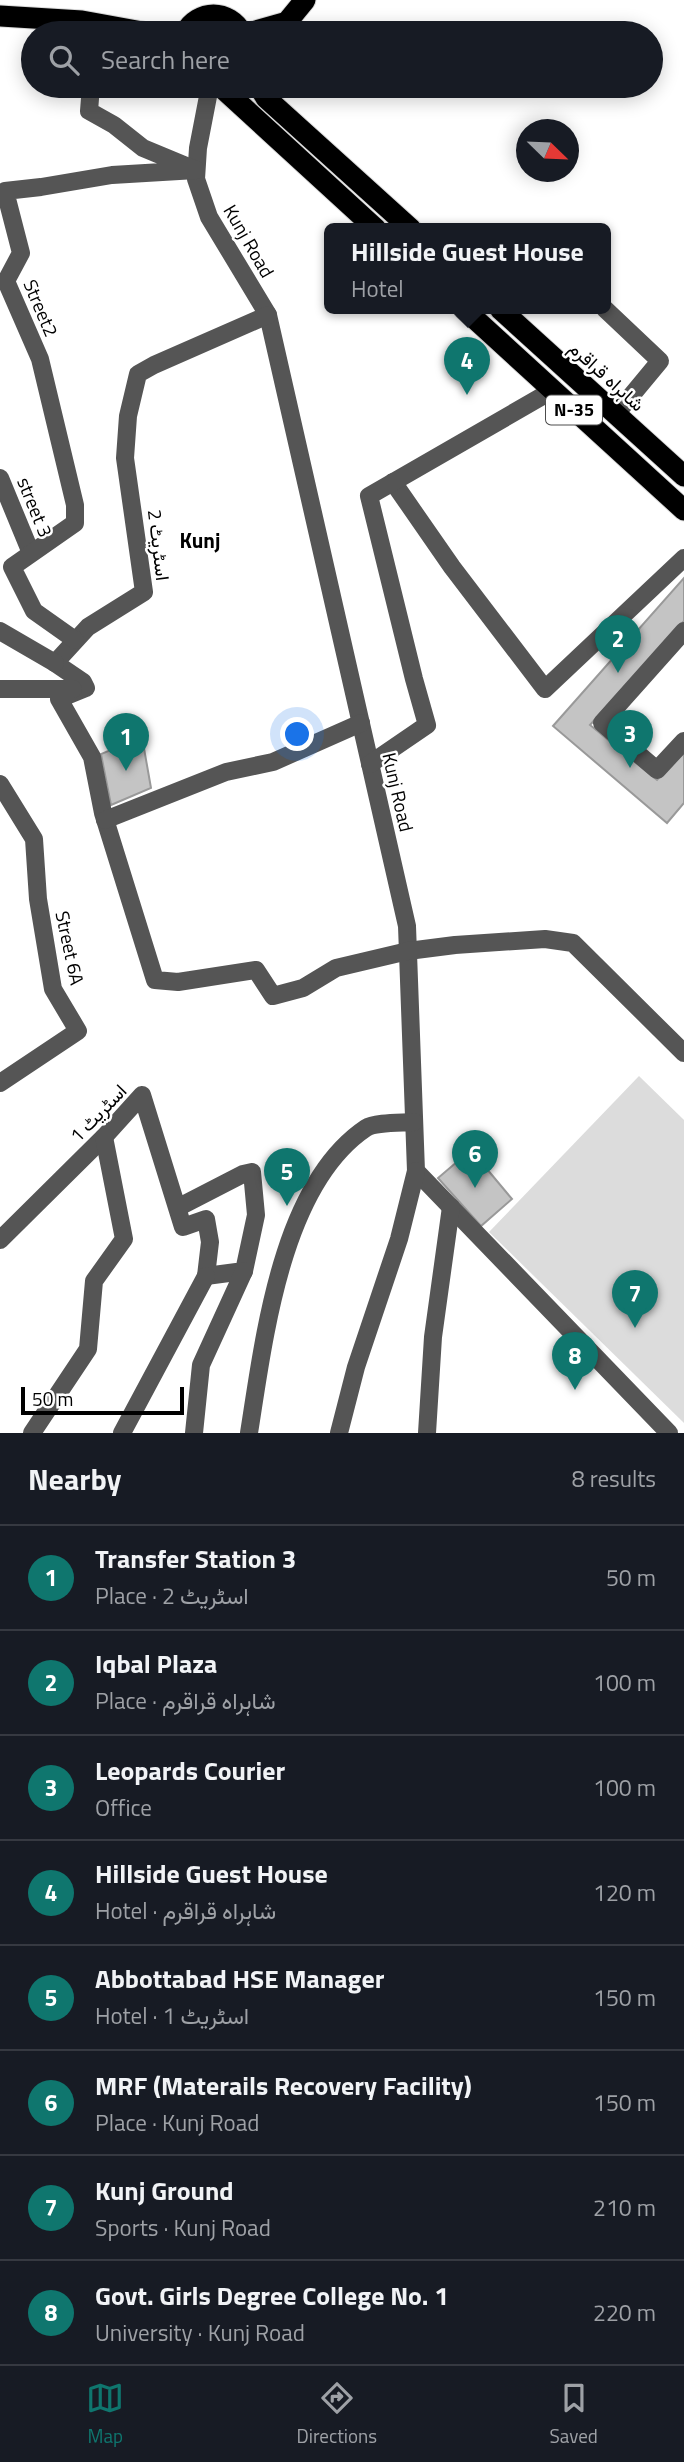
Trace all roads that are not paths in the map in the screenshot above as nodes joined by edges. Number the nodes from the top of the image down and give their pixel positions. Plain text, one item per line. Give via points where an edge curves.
1 (305, 0) edge
2 (0, 16) edge
3 (82, 21) edge
4 (194, 21) edge
5 (233, 21) edge
6 (288, 21) edge
7 (90, 98) edge
8 (207, 98) edge
9 (233, 98) edge
10 (266, 98) edge
11 (196, 170) junction
12 (369, 223) edge
13 (404, 223) edge
14 (469, 314) edge
15 (506, 314) edge
16 (610, 314) edge
17 (268, 315) junction
18 (553, 390) junction
19 (616, 414) junction
20 (684, 476) edge
21 (0, 478) edge
22 (393, 482) junction
23 (684, 510) edge
24 (31, 553) junction
25 (684, 558) edge
26 (0, 631) edge
27 (684, 631) edge
28 (75, 640) junction
29 (55, 663) junction
30 (86, 688) junction
31 (0, 690) edge
32 (361, 723) junction
33 (684, 741) edge
34 (370, 764) junction
35 (0, 785) edge
36 (105, 820) junction
37 (408, 951) junction
38 (684, 1053) edge
39 (0, 1083) edge
40 (414, 1122) junction
41 (104, 1137) junction
42 (416, 1171) junction
43 (451, 1207) junction
44 (177, 1208) junction
45 (0, 1240) edge
46 (244, 1271) junction
47 (206, 1276) junction
48 (32, 1433) edge
49 (122, 1433) edge
50 (194, 1433) edge
51 (249, 1433) edge
52 (339, 1433) edge
53 (427, 1433) edge
54 (669, 1433) edge

1 - 6 highway
2 - 3 highway
4 - 5 highway via 211,14
7 - 11 street via 89,111 143,148
8 - 11 street, Kunj Road
9 - 12 highway
10 - 13 highway
11 - 17 street, Kunj Road via 209,217
11 - 24 street, Street2 via 112,175 5,191 20,253 6,281 40,359 75,505 75,523
14 - 18 highway, N-35
15 - 19 highway, شاہراہ قراقرم / N-35
16 - 19 street via 660,360
17 - 28 street, اسٹریٹ 2 via 138,374 125,458 144,592
17 - 32 street, Kunj Road
18 - 22 street
18 - 23 highway, N-35
19 - 20 highway, شاہراہ قراقرم / N-35
21 - 24 street, street 3
22 - 25 street via 545,689
22 - 34 street via 369,496 427,725
24 - 28 street, Street2 via 12,567 34,611
26 - 29 street
27 - 33 street via 602,723 657,770
28 - 29 street, اسٹریٹ 2
29 - 30 street
30 - 31 street
30 - 36 street via 59,699 92,757
32 - 34 street, Kunj Road
32 - 36 street via 274,762 226,772
34 - 37 street, Kunj Road via 407,926
35 - 39 street, Street 6A via 34,839 38,899 53,989 78,1031
36 - 37 street via 155,980 178,982 256,970 272,996 303,988 336,968
37 - 38 street via 545,939 573,943
37 - 40 street, Kunj Road
40 - 42 street, Kunj Road
40 - 51 street via 369,1126 328,1162 298,1214 267,1319
41 - 44 street, اسٹریٹ 1 via 142,1095
41 - 45 street, اسٹریٹ 1
41 - 48 street via 124,1239 94,1282 88,1349
42 - 43 street
42 - 52 street, Kunj Road via 400,1239 356,1367
43 - 53 street via 433,1338
43 - 54 street
44 - 46 street via 251,1172 256,1215
44 - 47 street via 183,1227 206,1219 210,1242
46 - 47 street
46 - 50 street via 201,1365
47 - 49 street

